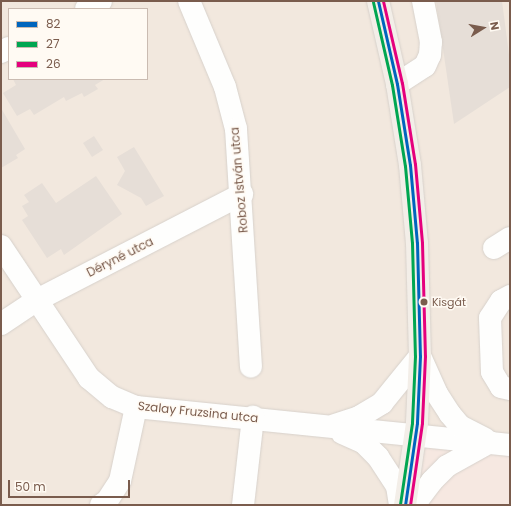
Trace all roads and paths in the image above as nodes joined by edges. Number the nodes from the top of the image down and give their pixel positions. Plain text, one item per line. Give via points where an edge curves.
1 (101, 1) edge
2 (189, 1) edge
3 (378, 1) edge
4 (423, 1) edge
5 (88, 8) edge
6 (397, 84) junction
7 (242, 194) junction
8 (1, 246) edge
9 (510, 296) edge
10 (37, 300) junction
11 (1, 324) edge
12 (420, 356) junction
13 (251, 368) dead end
14 (510, 389) edge
15 (136, 407) junction
16 (253, 417) junction
17 (330, 427) junction
18 (415, 436) junction
19 (500, 444) edge
20 (101, 505) edge
21 (243, 505) edge
22 (400, 505) edge
23 (405, 505) edge
24 (414, 505) edge

1 - 5 street
2 - 7 street, Roboz István utca via 225,87 236,129
3 - 6 main road
4 - 6 street via 431,42 430,55 425,66
6 - 12 main road via 410,166 417,243
7 - 10 street, Déryné utca
7 - 13 street, Roboz István utca
8 - 10 street, Szalay Fruzsina utca
9 - 14 street via 501,301 490,318 492,372 501,387
10 - 11 street, Déryné utca
10 - 15 street, Szalay Fruzsina utca via 89,378 112,397
12 - 17 street, Szalay Fruzsina utca via 382,403 359,417
12 - 18 main road
12 - 19 street via 437,394 460,426
15 - 16 street, Szalay Fruzsina utca
15 - 20 street via 120,481 107,501
16 - 17 street, Szalay Fruzsina utca
16 - 21 street
17 - 18 street, Szalay Fruzsina utca
17 - 22 street, Szalay Fruzsina utca via 364,443 378,457 397,486
18 - 19 street, Szalay Fruzsina utca
18 - 23 main road
19 - 24 street via 447,466

